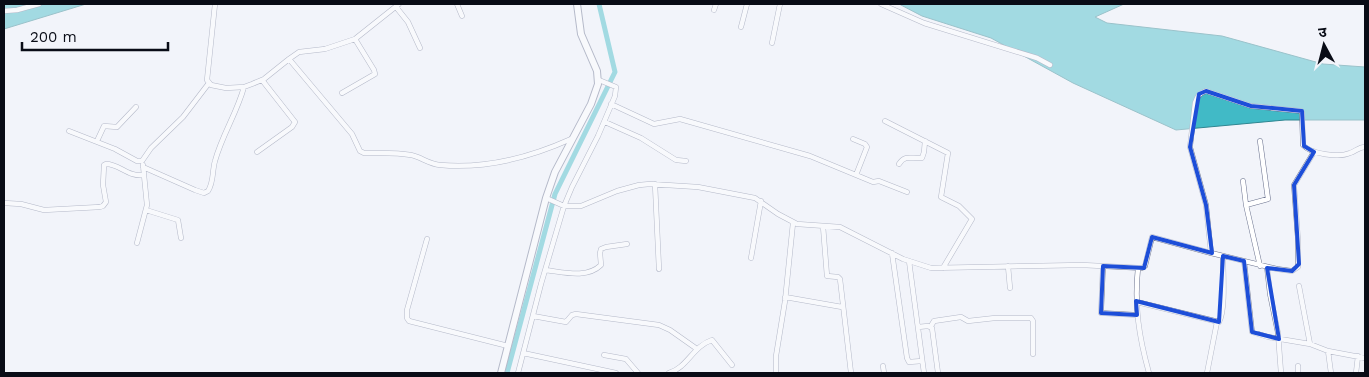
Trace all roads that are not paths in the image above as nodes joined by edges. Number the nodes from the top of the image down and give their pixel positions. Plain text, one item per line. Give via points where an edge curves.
1 (39, 4) edge
2 (215, 4) edge
3 (457, 4) edge
4 (577, 4) edge
5 (716, 4) edge
6 (747, 4) edge
7 (780, 4) edge
8 (880, 4) edge
9 (398, 5) edge
10 (714, 10) dead end
11 (4, 11) edge
12 (462, 16) dead end
13 (741, 27) dead end
14 (355, 39) junction
15 (772, 43) dead end
16 (420, 48) dead end
17 (289, 59) junction
18 (1050, 64) dead end
19 (262, 80) junction
20 (599, 80) junction
21 (209, 83) junction
22 (244, 87) junction
23 (342, 93) dead end
24 (611, 104) junction
25 (136, 107) dead end
26 (886, 121) dead end
27 (605, 122) junction
28 (69, 131) dead end
29 (853, 138) dead end
30 (572, 139) junction
31 (97, 141) junction
32 (925, 141) junction
33 (1260, 141) dead end
34 (1365, 147) edge
35 (257, 152) dead end
36 (1314, 152) junction
37 (142, 161) junction
38 (686, 161) dead end
39 (900, 164) dead end
40 (143, 167) junction
41 (856, 175) junction
42 (144, 176) junction
43 (1243, 180) dead end
44 (655, 184) junction
45 (907, 192) dead end
46 (549, 199) junction
47 (761, 201) junction
48 (4, 203) edge
49 (564, 206) junction
50 (1246, 206) junction
51 (146, 210) junction
52 (793, 223) junction
53 (824, 226) junction
54 (181, 238) dead end
55 (427, 239) dead end
56 (136, 243) dead end
57 (627, 244) dead end
58 (892, 253) junction
59 (1212, 253) junction
60 (1223, 256) junction
61 (751, 258) dead end
62 (1244, 261) junction
63 (909, 262) junction
64 (1008, 266) junction
65 (1103, 266) junction
66 (1260, 266) junction
67 (1267, 267) junction
68 (943, 268) junction
69 (1138, 268) junction
70 (659, 269) dead end
71 (545, 270) junction
72 (1299, 286) dead end
73 (1010, 288) dead end
74 (785, 297) junction
75 (1137, 302) junction
76 (842, 307) junction
77 (1137, 315) junction
78 (532, 316) junction
79 (1217, 322) junction
80 (930, 326) junction
81 (918, 327) junction
82 (1278, 339) junction
83 (1310, 344) junction
84 (508, 346) junction
85 (697, 349) junction
86 (1328, 351) junction
87 (523, 353) junction
88 (1033, 354) dead end
89 (604, 355) dead end
90 (1358, 356) junction
91 (1365, 358) edge
92 (922, 361) junction
93 (732, 365) dead end
94 (883, 366) dead end
95 (1298, 366) dead end
96 (592, 371) edge
97 (501, 373) edge
98 (518, 373) edge
99 (616, 373) edge
100 (638, 373) edge
101 (669, 373) edge
102 (776, 373) edge
103 (851, 373) edge
104 (884, 373) edge
105 (924, 373) edge
106 (938, 373) edge
107 (1149, 373) edge
108 (1207, 373) edge
109 (1281, 373) edge
110 (1298, 373) edge
111 (1331, 373) edge
112 (1356, 373) edge

1 - 11 street
2 - 21 street via 206,77
3 - 12 street
4 - 20 street via 581,34
5 - 10 street
6 - 13 street
7 - 15 street
8 - 18 street via 924,23
9 - 14 street
9 - 16 street
14 - 17 street via 325,49 304,51
14 - 23 street via 375,74
17 - 19 street
17 - 30 street via 364,153 410,155 437,165 463,166 539,153
19 - 22 street
19 - 35 street via 295,122
20 - 24 street via 616,87
20 - 30 street via 591,104
21 - 22 street via 226,88
21 - 37 street
22 - 40 street via 215,161 208,191 195,190
24 - 27 street
24 - 41 street via 654,124 680,119 797,152
25 - 31 street via 117,127 104,126
26 - 32 street
27 - 38 street via 646,141 676,160
27 - 49 street
28 - 31 street
29 - 41 street via 867,147
30 - 46 street via 555,172
31 - 37 street
32 - 39 street via 922,158 907,157
32 - 68 street via 948,153 940,197 959,206 972,218
33 - 50 street via 1268,199
34 - 36 street via 1346,154
36 - 59 street via 1303,145 1301,111 1251,106 1206,91 1199,94 1190,147 1206,205
36 - 67 street via 1294,185 1298,267 1292,271
37 - 40 street
40 - 42 street
41 - 45 street
42 - 48 street via 130,174 110,164 104,165 106,202 100,207 44,210
42 - 51 street
43 - 50 street
44 - 47 street via 705,188
44 - 49 street via 625,188 581,206
44 - 70 street
46 - 49 street
46 - 84 street
47 - 52 street
47 - 61 street
49 - 71 street
50 - 66 street
51 - 54 street via 178,220
51 - 56 street
52 - 53 street
52 - 74 street
53 - 58 street via 840,227
53 - 76 street via 826,274 840,279
55 - 84 street via 407,310 409,321
57 - 71 street via 601,249 601,265 588,272
58 - 63 street
58 - 92 street via 907,358 909,362
59 - 60 street
59 - 69 street via 1152,237 1145,266
60 - 62 street
60 - 79 street via 1221,318
62 - 66 street
62 - 82 street via 1252,331
63 - 68 street
63 - 81 street
64 - 65 street
64 - 68 street
64 - 73 street
65 - 69 street
65 - 77 street via 1102,313
66 - 67 street
67 - 82 street
69 - 75 street
71 - 78 street
72 - 83 street
74 - 76 street
74 - 102 street
75 - 77 street
75 - 79 street
76 - 103 street
77 - 107 street
78 - 85 street via 566,322 576,314 651,323 670,330
78 - 87 street
79 - 108 street
80 - 81 street
80 - 88 street via 934,321 962,317 968,321 1031,318
80 - 106 street
81 - 92 street
82 - 83 street
82 - 109 street
83 - 86 street
84 - 97 street
85 - 93 street via 712,340
85 - 101 street via 680,368
86 - 90 street
86 - 111 street
87 - 96 street
87 - 98 street
89 - 100 street via 626,359
90 - 91 street
90 - 112 street
92 - 105 street
94 - 104 street
95 - 110 street
96 - 99 street

